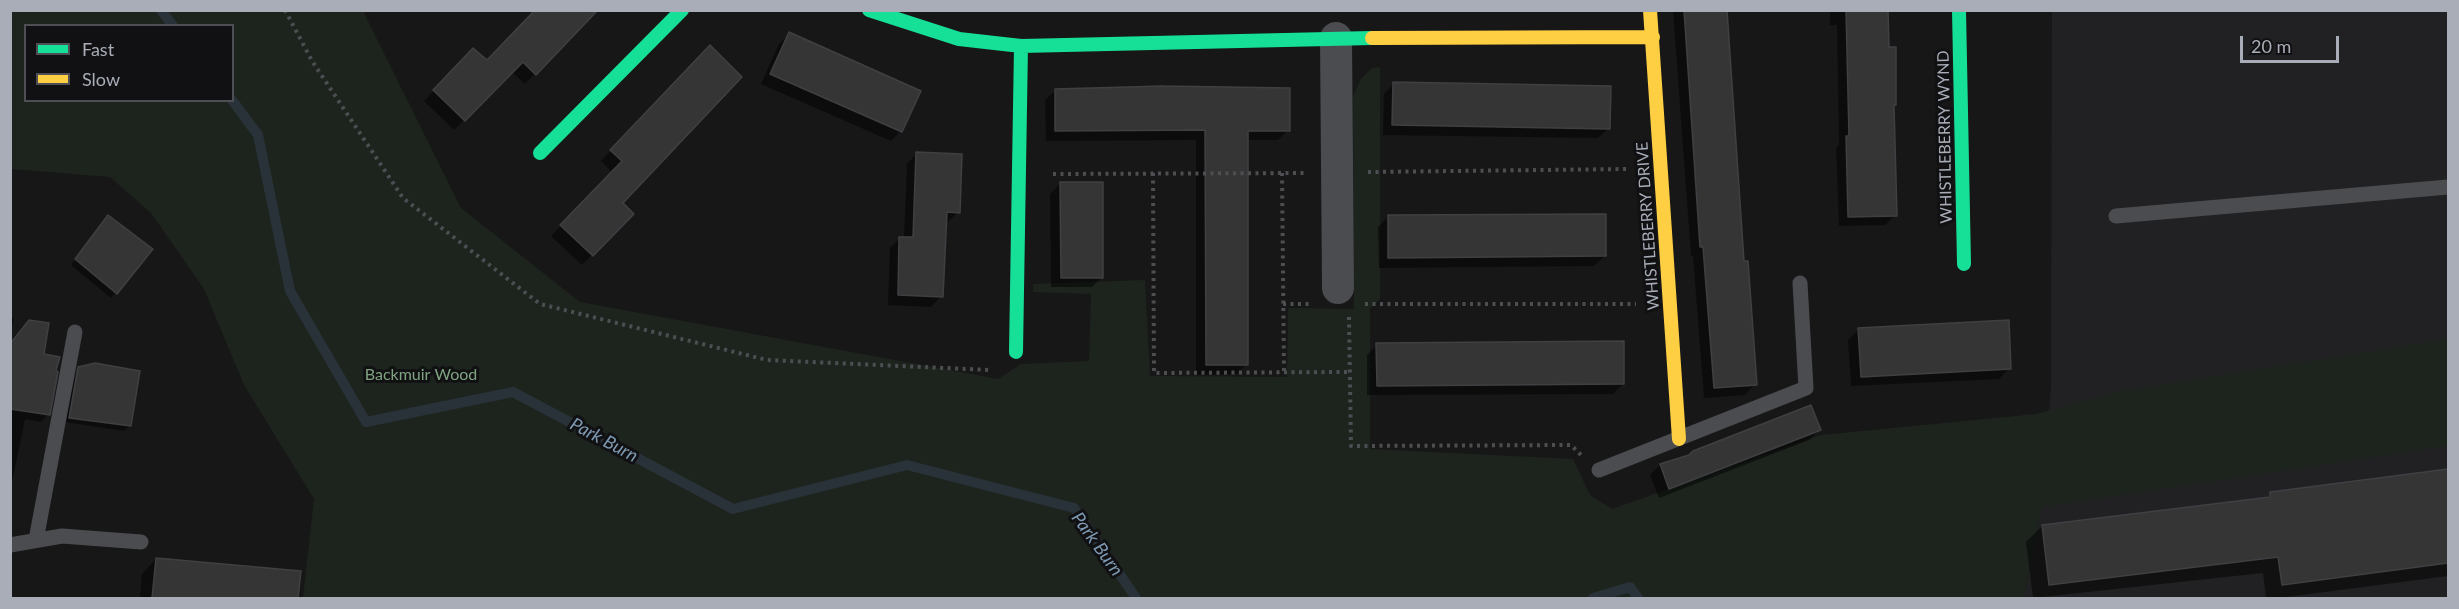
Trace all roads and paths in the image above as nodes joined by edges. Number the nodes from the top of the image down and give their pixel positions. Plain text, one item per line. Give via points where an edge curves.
1 (285, 10) edge
2 (682, 10) edge
3 (869, 10) edge
4 (1650, 10) edge
5 (1959, 10) edge
6 (1653, 37) junction
7 (1336, 39) junction
8 (1021, 46) junction
9 (540, 153) dead end
10 (1661, 169) junction
11 (1337, 172) junction
12 (1153, 173) junction
13 (1281, 173) junction
14 (1019, 174) junction
15 (2448, 186) edge
16 (2116, 216) dead end
17 (1964, 264) dead end
18 (1800, 283) dead end
19 (1341, 303) junction
20 (1283, 304) junction
21 (1670, 304) junction
22 (75, 332) dead end
23 (1016, 352) joint
24 (1284, 372) junction
25 (1348, 372) junction
26 (1679, 439) junction
27 (1599, 470) joint
28 (36, 540) junction
29 (141, 542) dead end
30 (10, 545) edge

1 - 23 path via 312,61 403,198 540,304 767,360 1005,371
2 - 9 street
3 - 8 street via 959,39
4 - 6 street, WHISTLEBERRY DRIVE
5 - 17 street, WHISTLEBERRY WYND
6 - 7 street
6 - 10 street, WHISTLEBERRY DRIVE
7 - 8 street
7 - 11 street
8 - 14 street
10 - 11 path
10 - 21 street, WHISTLEBERRY DRIVE
11 - 13 path
11 - 19 street
12 - 13 path
12 - 14 path
12 - 24 path via 1155,373
13 - 20 path
14 - 23 street
15 - 16 lane
18 - 26 lane via 1806,388
19 - 20 path
19 - 21 path
19 - 25 path
20 - 24 path
21 - 26 street, WHISTLEBERRY DRIVE
22 - 28 lane
24 - 25 path
25 - 27 path via 1351,446 1571,446
26 - 27 lane
28 - 29 lane via 62,536
28 - 30 lane

